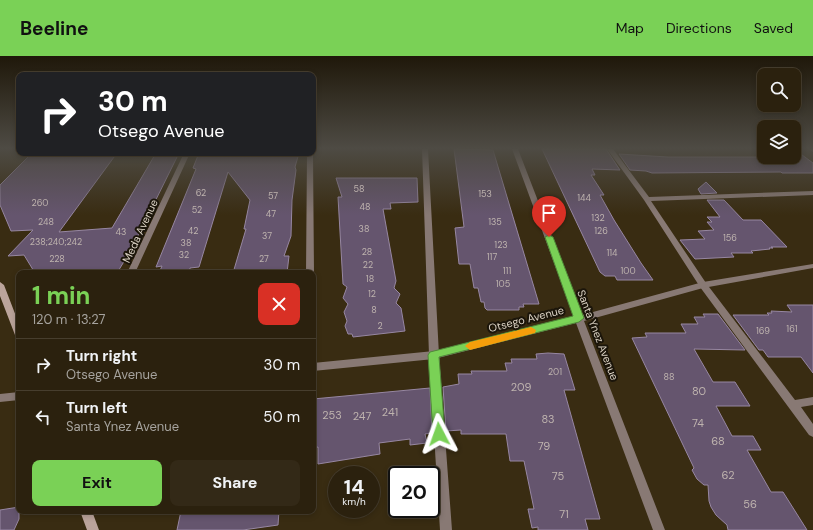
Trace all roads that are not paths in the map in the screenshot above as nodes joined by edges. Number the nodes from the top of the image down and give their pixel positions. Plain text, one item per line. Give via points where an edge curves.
1 (179, 171) edge
2 (310, 171) edge
3 (426, 171) edge
4 (523, 171) edge
5 (626, 171) edge
6 (813, 193) edge
7 (647, 199) junction
8 (813, 266) edge
9 (132, 270) edge
10 (310, 270) edge
11 (0, 285) edge
12 (703, 285) junction
13 (579, 318) junction
14 (16, 327) edge
15 (434, 355) junction
16 (316, 367) edge
17 (16, 396) edge
18 (0, 398) edge
19 (813, 400) edge
20 (794, 404) junction
21 (813, 432) edge
22 (87, 514) edge
23 (93, 530) edge
24 (446, 530) edge
25 (659, 530) edge

1 - 9 street, Meda Avenue
2 - 10 street
3 - 15 street
4 - 13 street, Santa Ynez Avenue
5 - 7 street
6 - 7 street
7 - 12 street
8 - 12 street, Otsego Avenue
11 - 14 main road
12 - 13 street, Otsego Avenue
12 - 20 street
13 - 15 street, Otsego Avenue
13 - 25 street, Santa Ynez Avenue
15 - 16 street, Otsego Avenue
15 - 24 street
17 - 18 street
19 - 20 street
20 - 21 street
22 - 23 main road

